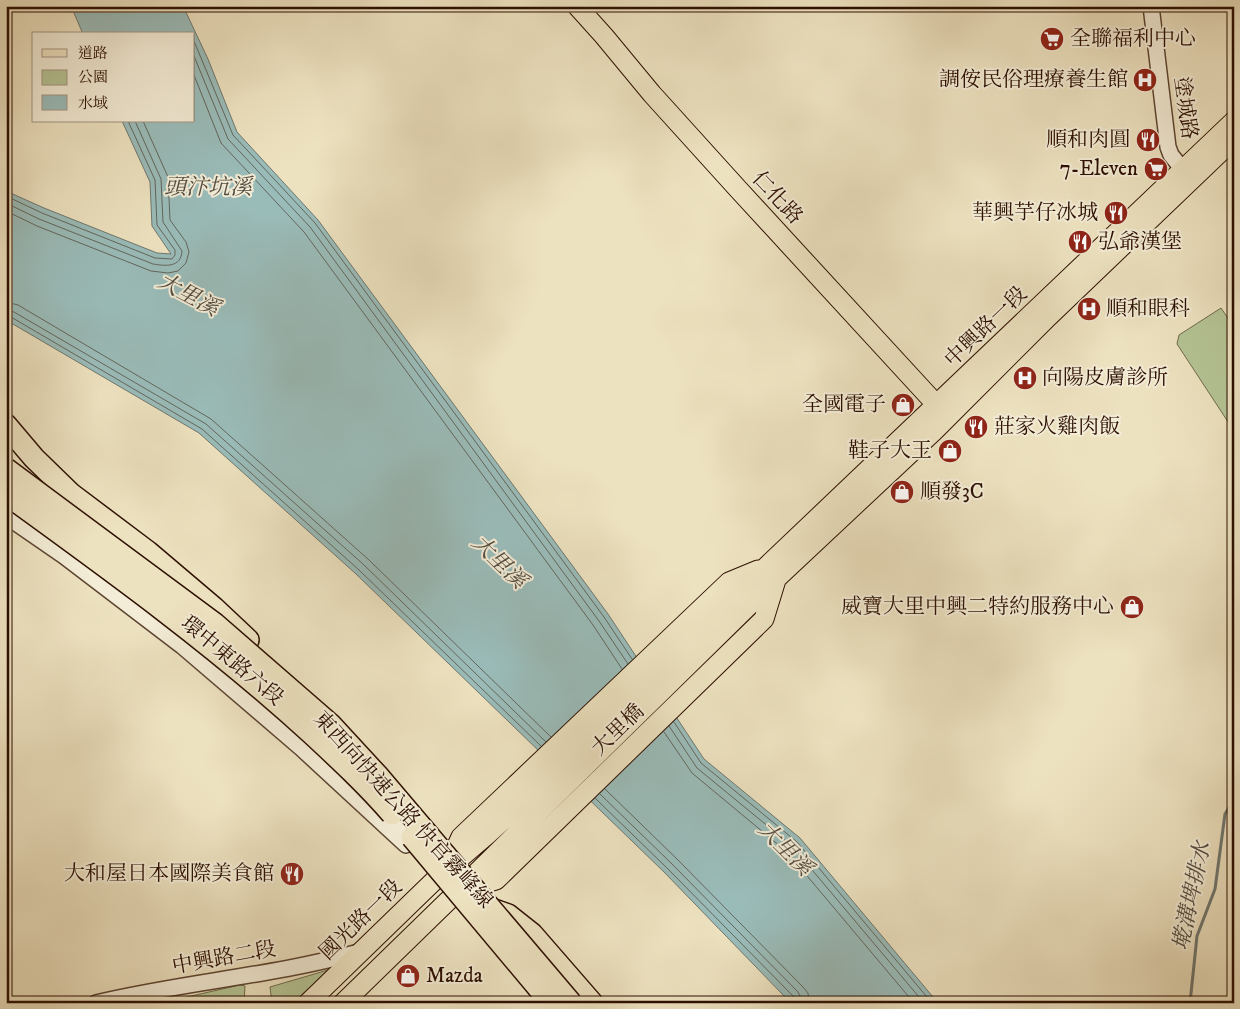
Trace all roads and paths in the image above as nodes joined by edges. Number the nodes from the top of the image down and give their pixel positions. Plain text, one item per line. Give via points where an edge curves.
1 (577, 6) edge
2 (1151, 6) edge
3 (1234, 121) edge
4 (1234, 140) edge
5 (1187, 175) junction
6 (942, 411) junction
7 (6, 425) edge
8 (6, 469) edge
9 (6, 483) edge
10 (6, 494) edge
11 (6, 503) edge
12 (6, 516) edge
13 (764, 581) junction
14 (282, 694) junction
15 (458, 853) joint
16 (442, 873) junction
17 (470, 885) junction
18 (494, 910) junction
19 (359, 952) junction
20 (532, 968) junction
21 (134, 999) edge
22 (96, 1003) edge
23 (308, 1003) edge
24 (343, 1003) edge
25 (539, 1003) edge
26 (551, 1003) edge
27 (561, 1003) edge
28 (571, 1003) edge
29 (582, 1003) edge
30 (592, 1003) edge

1 - 6 main road, 仁化路 via 652,94
2 - 5 street, 塗城路 via 1168,146 1170,154
3 - 5 main road, 中興路一段
4 - 5 main road, 中興路一段
5 - 6 main road, 中興路一段
6 - 13 main road, 中興路一段
7 - 14 highway, bridge via 71,494 148,552 246,638
8 - 14 highway, 東西向快速公路 快官霧峰線, bridge via 215,624
9 - 16 street, 環中東路六段 via 161,594 325,730 372,779 405,832
10 - 14 highway, 東西向快速公路 快官霧峰線, bridge via 203,640
11 - 14 highway, bridge via 195,646 235,681
12 - 16 street, 環中東路六段 via 182,646
13 - 15 main road, 大里橋 via 543,784
13 - 17 main road, 大里橋
14 - 18 highway, 東西向快速公路 快官霧峰線, bridge via 330,724
14 - 26 highway, 東西向快速公路 快官霧峰線, bridge via 367,786
15 - 16 main road, 國光路一段
16 - 17 street
16 - 19 main road, 國光路一段
17 - 20 street
17 - 24 main road
17 - 25 street via 504,962
18 - 28 highway, 東西向快速公路 快官霧峰線, bridge
18 - 30 highway via 508,915 532,934
19 - 21 street, 中興路二段
19 - 23 main road, 國光路一段
20 - 27 street
20 - 29 street
21 - 22 street, 中興路二段

